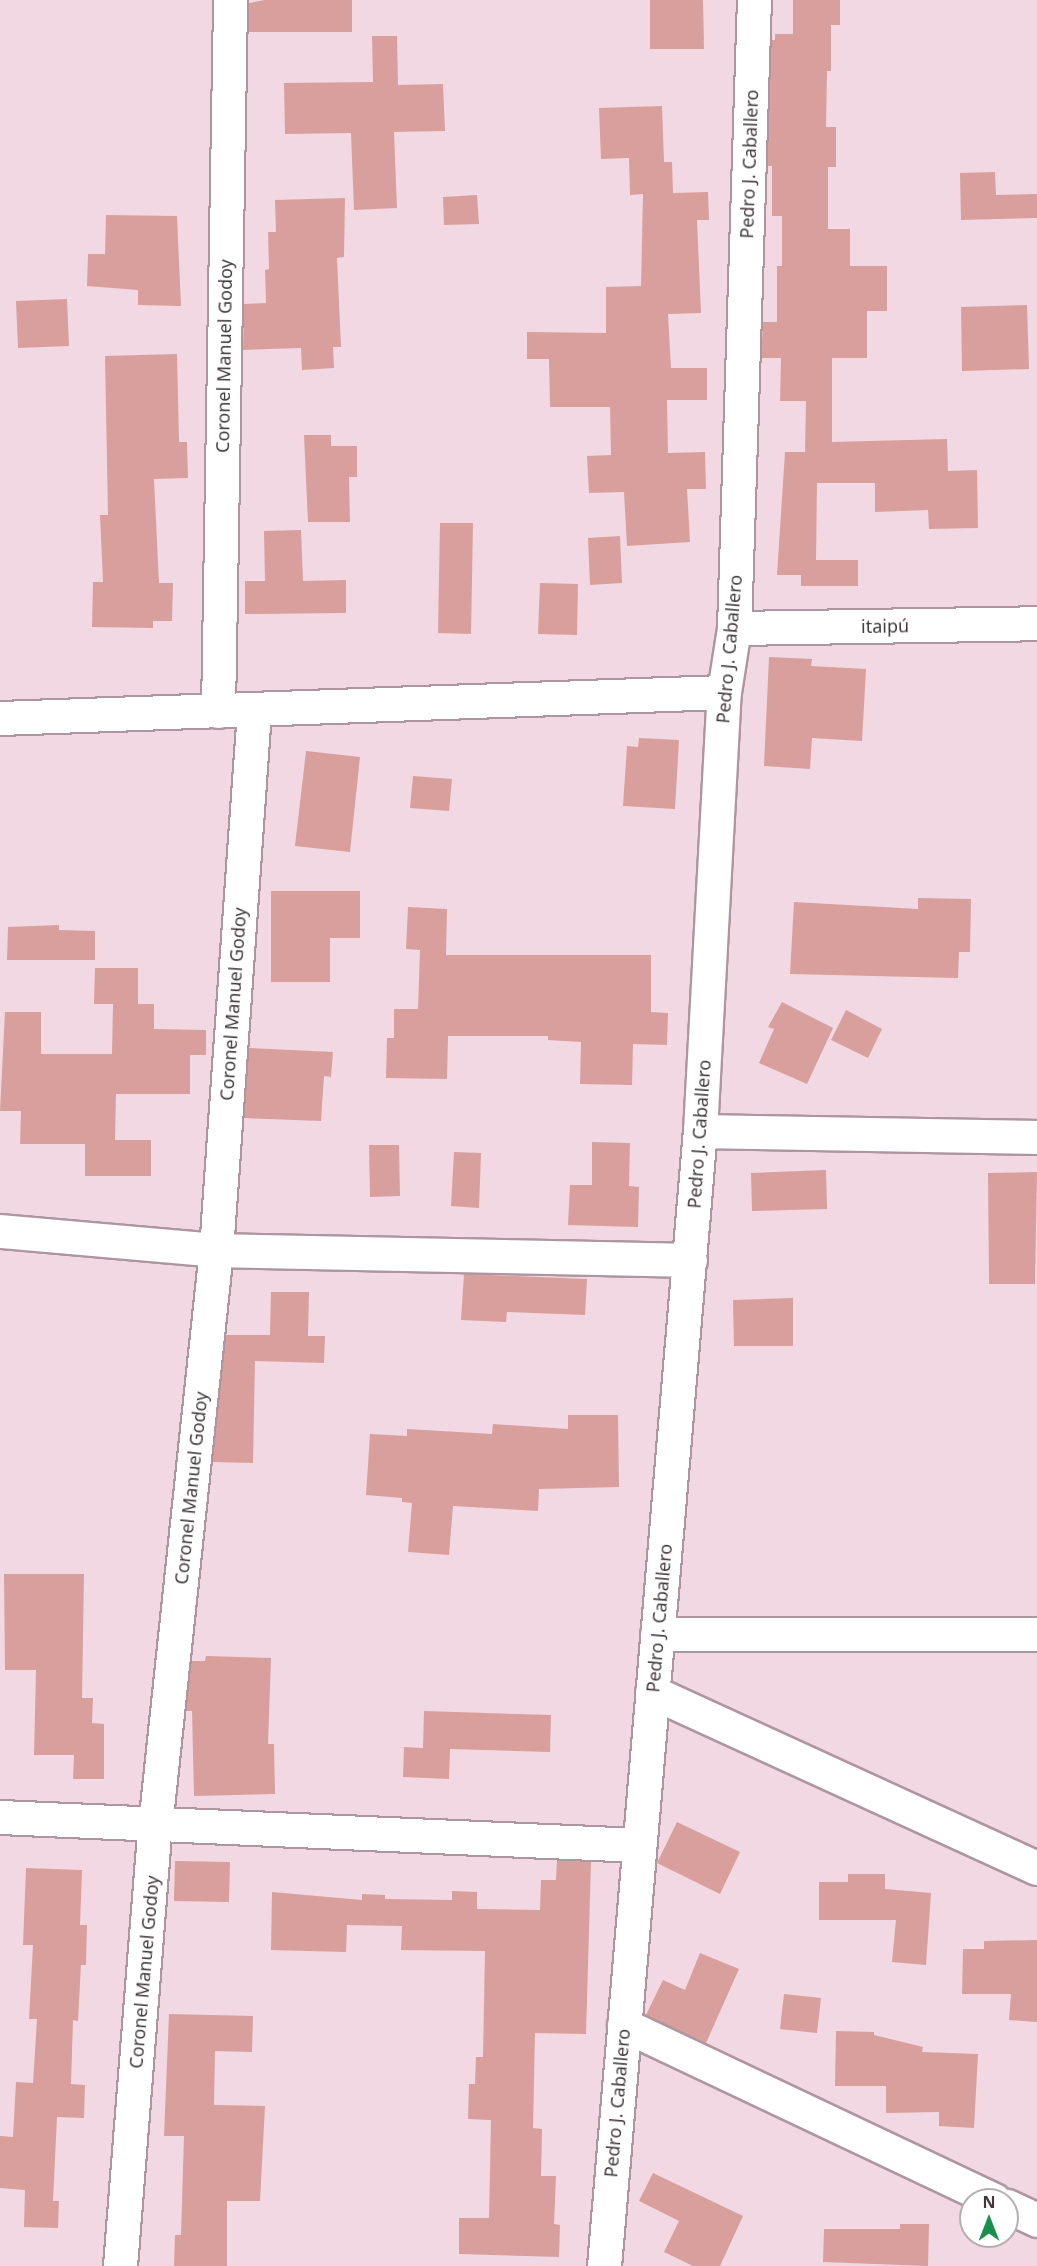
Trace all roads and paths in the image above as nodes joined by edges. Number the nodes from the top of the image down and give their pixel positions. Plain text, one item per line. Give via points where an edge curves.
1 (230, 0) edge
2 (754, 0) edge
3 (1037, 623) edge
4 (734, 628) junction
5 (724, 692) junction
6 (254, 710) junction
7 (218, 711) junction
8 (0, 718) edge
9 (700, 1131) junction
10 (1037, 1137) edge
11 (0, 1231) edge
12 (216, 1250) junction
13 (690, 1260) junction
14 (1037, 1634) edge
15 (657, 1635) junction
16 (652, 1692) junction
17 (0, 1817) edge
18 (156, 1826) junction
19 (639, 1845) junction
20 (1037, 1868) edge
21 (624, 2025) junction
22 (969, 2188) edge
23 (1019, 2212) edge
24 (1037, 2220) edge
25 (120, 2266) edge
26 (604, 2266) edge

1 - 7 street, Coronel Manuel Godoy
2 - 4 street, Pedro J. Caballero
3 - 4 street, itaipú
4 - 5 street, Pedro J. Caballero
5 - 6 street
5 - 9 street, Pedro J. Caballero
6 - 7 street
6 - 12 street, Coronel Manuel Godoy
7 - 8 street
9 - 10 street
9 - 13 street, Pedro J. Caballero
11 - 12 street
12 - 13 street
12 - 18 street, Coronel Manuel Godoy
13 - 15 street, Pedro J. Caballero
14 - 15 street
15 - 16 street, Pedro J. Caballero
16 - 19 street, Pedro J. Caballero
16 - 20 street
17 - 18 street
18 - 19 street
18 - 25 street, Coronel Manuel Godoy
19 - 21 street, Pedro J. Caballero
21 - 22 street
21 - 26 street, Pedro J. Caballero
23 - 24 street

